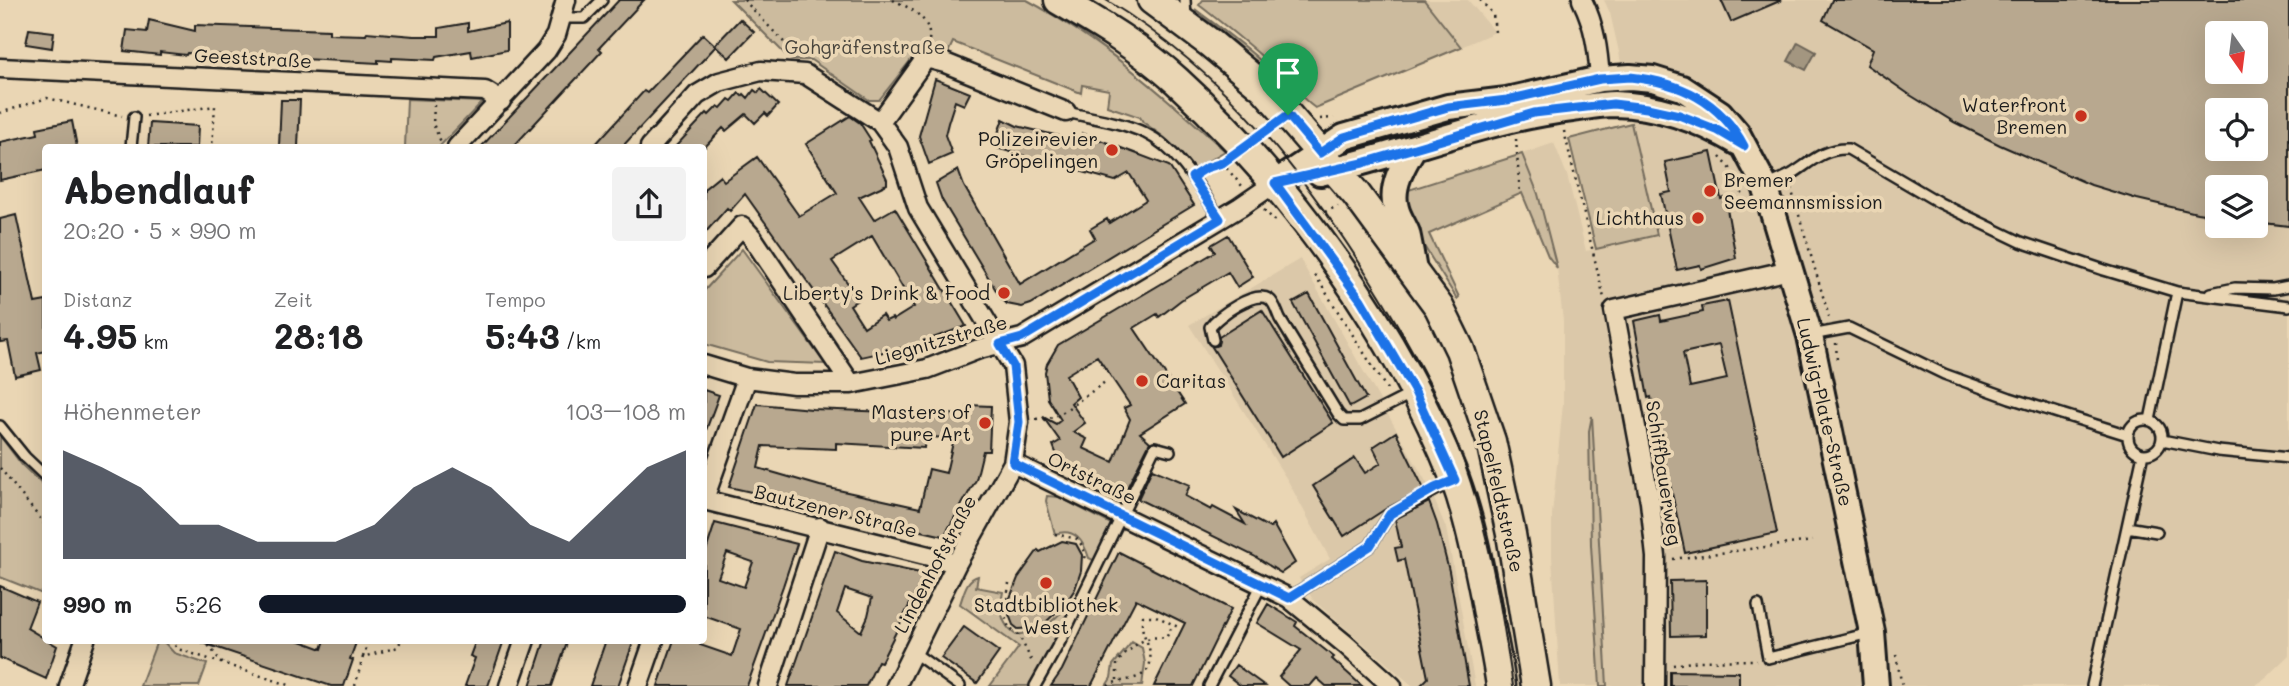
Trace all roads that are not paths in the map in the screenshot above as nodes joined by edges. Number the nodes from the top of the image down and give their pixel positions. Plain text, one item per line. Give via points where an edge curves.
1 (602, 0) edge
2 (1059, 0) edge
3 (1152, 0) edge
4 (1582, 0) edge
5 (563, 8) edge
6 (1185, 12) edge
7 (0, 68) edge
8 (1600, 79) junction
9 (501, 101) junction
10 (1613, 104) junction
11 (1066, 112) joint
12 (134, 117) dead end
13 (880, 122) junction
14 (131, 144) edge
15 (460, 144) edge
16 (653, 144) edge
17 (1744, 146) junction
18 (1414, 147) junction
19 (1328, 161) junction
20 (1275, 183) junction
21 (1765, 186) junction
22 (1220, 219) junction
23 (707, 265) edge
24 (1790, 270) junction
25 (1414, 271) junction
26 (2289, 286) edge
27 (2177, 292) junction
28 (2205, 294) junction
29 (2289, 306) edge
30 (1810, 336) junction
31 (1213, 340) dead end
32 (1000, 344) junction
33 (707, 366) edge
34 (747, 378) junction
35 (851, 384) junction
36 (1405, 397) junction
37 (2150, 421) junction
38 (0, 426) edge
39 (2128, 435) junction
40 (2162, 440) junction
41 (1170, 451) dead end
42 (2143, 454) junction
43 (2289, 458) edge
44 (1013, 463) junction
45 (42, 473) edge
46 (1455, 480) junction
47 (707, 491) edge
48 (707, 500) edge
49 (1123, 516) junction
50 (820, 527) junction
51 (2127, 527) junction
52 (2157, 532) dead end
53 (957, 563) junction
54 (1262, 584) junction
55 (1289, 598) junction
56 (1758, 605) dead end
57 (1872, 632) junction
58 (84, 644) edge
59 (524, 644) edge
60 (653, 644) edge
61 (913, 652) junction
62 (1037, 682) edge
63 (69, 686) edge
64 (509, 686) edge
65 (638, 686) edge
66 (768, 686) edge
67 (897, 686) edge
68 (960, 686) edge
69 (1209, 686) edge
70 (1392, 686) edge
71 (1501, 686) edge
72 (1536, 686) edge
73 (1655, 686) edge
74 (1876, 686) edge
75 (2092, 686) edge

1 - 5 lane via 584,18
2 - 20 main road, Stapelfeldtstraße via 1110,30 1176,80 1233,156
3 - 6 main road, Stapelfeldtstraße
4 - 8 street via 1597,43
5 - 9 street via 546,51
6 - 19 main road, Stapelfeldtstraße via 1264,88
7 - 9 street, Geeststraße via 485,91
8 - 10 street
8 - 17 street, Ludwig-Plate-Straße via 1653,79 1682,88 1720,113
8 - 19 street, Ludwig-Plate-Straße via 1507,100 1448,107 1344,137
9 - 15 street
10 - 17 street via 1679,115
10 - 18 street via 1534,113
11 - 13 street via 926,58
11 - 22 lane via 1145,133 1178,159
12 - 14 lane
13 - 16 street via 805,74 761,71 719,82 696,95
13 - 32 street via 898,147 918,208
17 - 21 street, Ludwig-Plate-Straße
18 - 19 street
18 - 25 street via 1403,165 1394,198
19 - 20 street
19 - 25 main road, Stapelfeldtstraße
20 - 22 street, Liegnitzstraße
20 - 36 main road, Stapelfeldtstraße via 1361,300
21 - 24 street, Ludwig-Plate-Straße
21 - 27 lane via 1825,152 1847,149 1940,203 2021,242
22 - 32 street, Liegnitzstraße via 1022,338
23 - 35 street via 741,226
24 - 30 street, Ludwig-Plate-Straße
24 - 73 street, Schiffbauerweg via 1614,310 1656,557
25 - 72 main road, Stapelfeldtstraße via 1460,350 1491,441
26 - 28 lane
27 - 28 lane
27 - 37 lane
28 - 29 lane
30 - 39 lane via 1849,328 1944,374
30 - 57 street, Ludwig-Plate-Straße
31 - 36 lane via 1209,327 1215,321 1245,301 1266,298 1273,303 1334,416 1360,420
32 - 35 street, Liegnitzstraße via 927,369
32 - 44 street via 1013,366 1019,422
33 - 34 street, Liegnitzstraße
34 - 35 street, Liegnitzstraße
34 - 47 street
36 - 46 main road, Stapelfeldtstraße
37 - 39 lane via 2134,424
37 - 40 lane via 2160,428
38 - 45 lane
39 - 42 lane via 2132,449
40 - 42 lane via 2153,452
40 - 43 lane
41 - 49 lane via 1155,447
42 - 51 lane
44 - 49 street, Ortstraße
44 - 53 street, Lindenhofstraße
46 - 55 lane via 1390,514 1370,546
46 - 71 main road, Stapelfeldtstraße via 1474,543
48 - 50 street, Bautzener Straße
49 - 54 street, Ortstraße
49 - 62 lane
50 - 53 street, Bautzener Straße
50 - 66 street
51 - 52 lane
51 - 75 lane
53 - 61 street, Lindenhofstraße
54 - 55 street, Ortstraße
54 - 69 lane
55 - 70 street, Ortstraße
56 - 57 lane via 1768,658
57 - 74 street, Ludwig-Plate-Straße
58 - 63 street
59 - 64 street
60 - 65 street
61 - 67 street, Lindenhofstraße
61 - 68 lane

